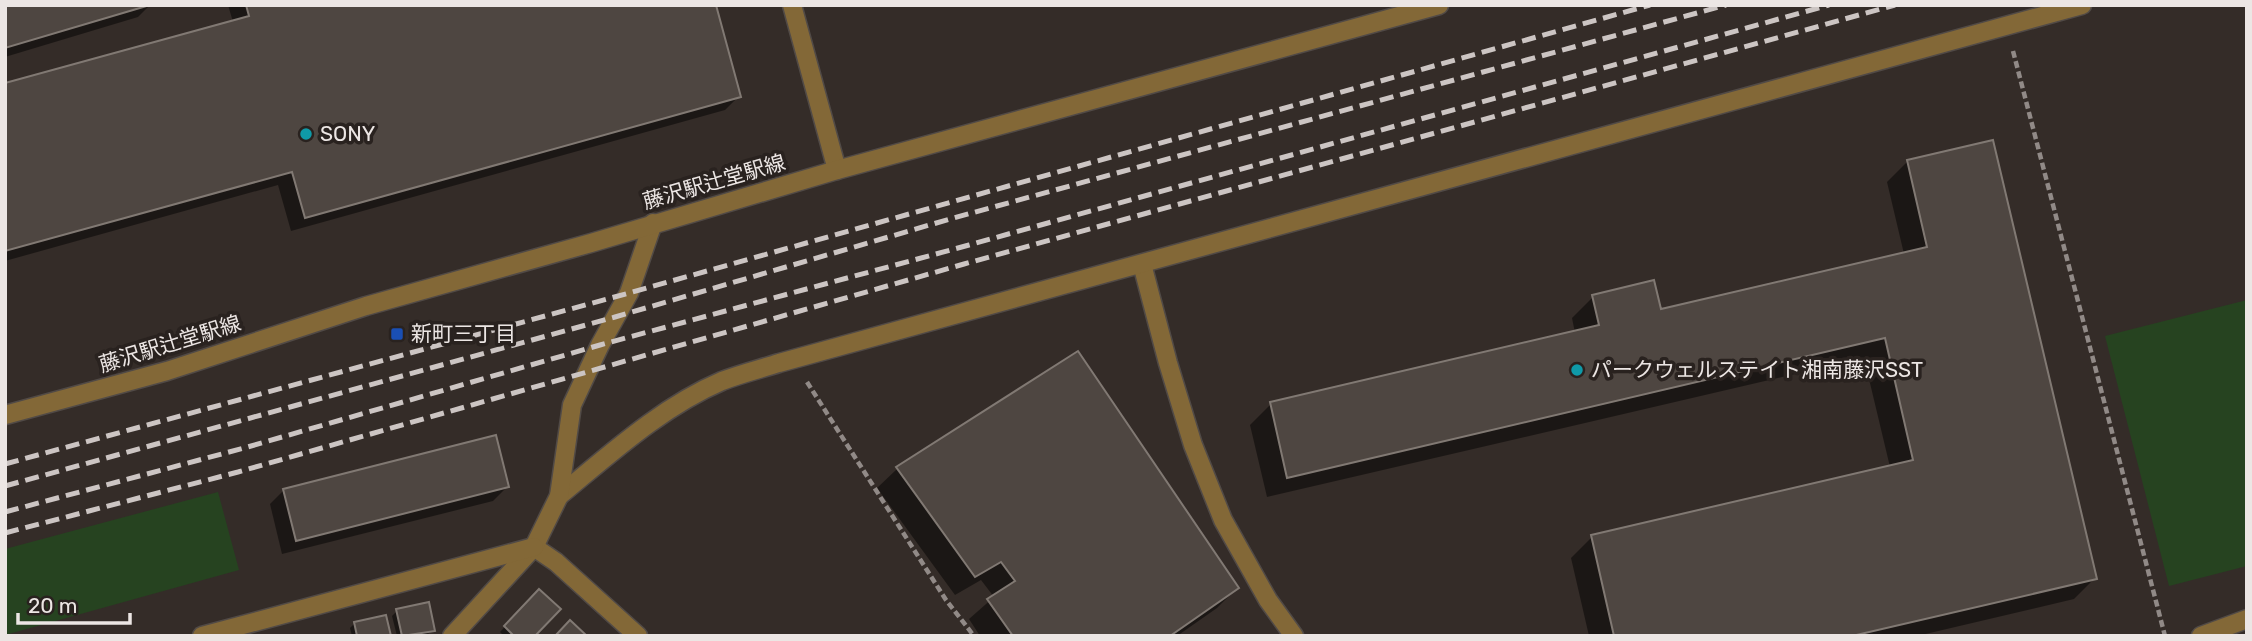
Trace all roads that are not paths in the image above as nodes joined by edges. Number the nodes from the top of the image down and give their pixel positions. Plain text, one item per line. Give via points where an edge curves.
1 (792, 5) edge
2 (1439, 5) edge
3 (2082, 5) edge
4 (837, 170) junction
5 (653, 223) junction
6 (1142, 264) junction
7 (5, 415) edge
8 (559, 496) junction
9 (534, 547) junction
10 (2247, 619) edge
11 (202, 636) edge
12 (452, 636) edge
13 (638, 636) edge
14 (1294, 636) edge
15 (2201, 636) edge

1 - 4 street
2 - 4 street, 藤沢駅辻堂駅線
3 - 6 street
4 - 5 street, 藤沢駅辻堂駅線
5 - 7 street, 藤沢駅辻堂駅線 via 366,306 167,371
5 - 8 street via 629,293 572,405
6 - 8 street via 722,381 671,409
6 - 14 street via 1193,445 1223,520
8 - 9 street
9 - 11 street
9 - 12 street
9 - 13 street
10 - 15 street

